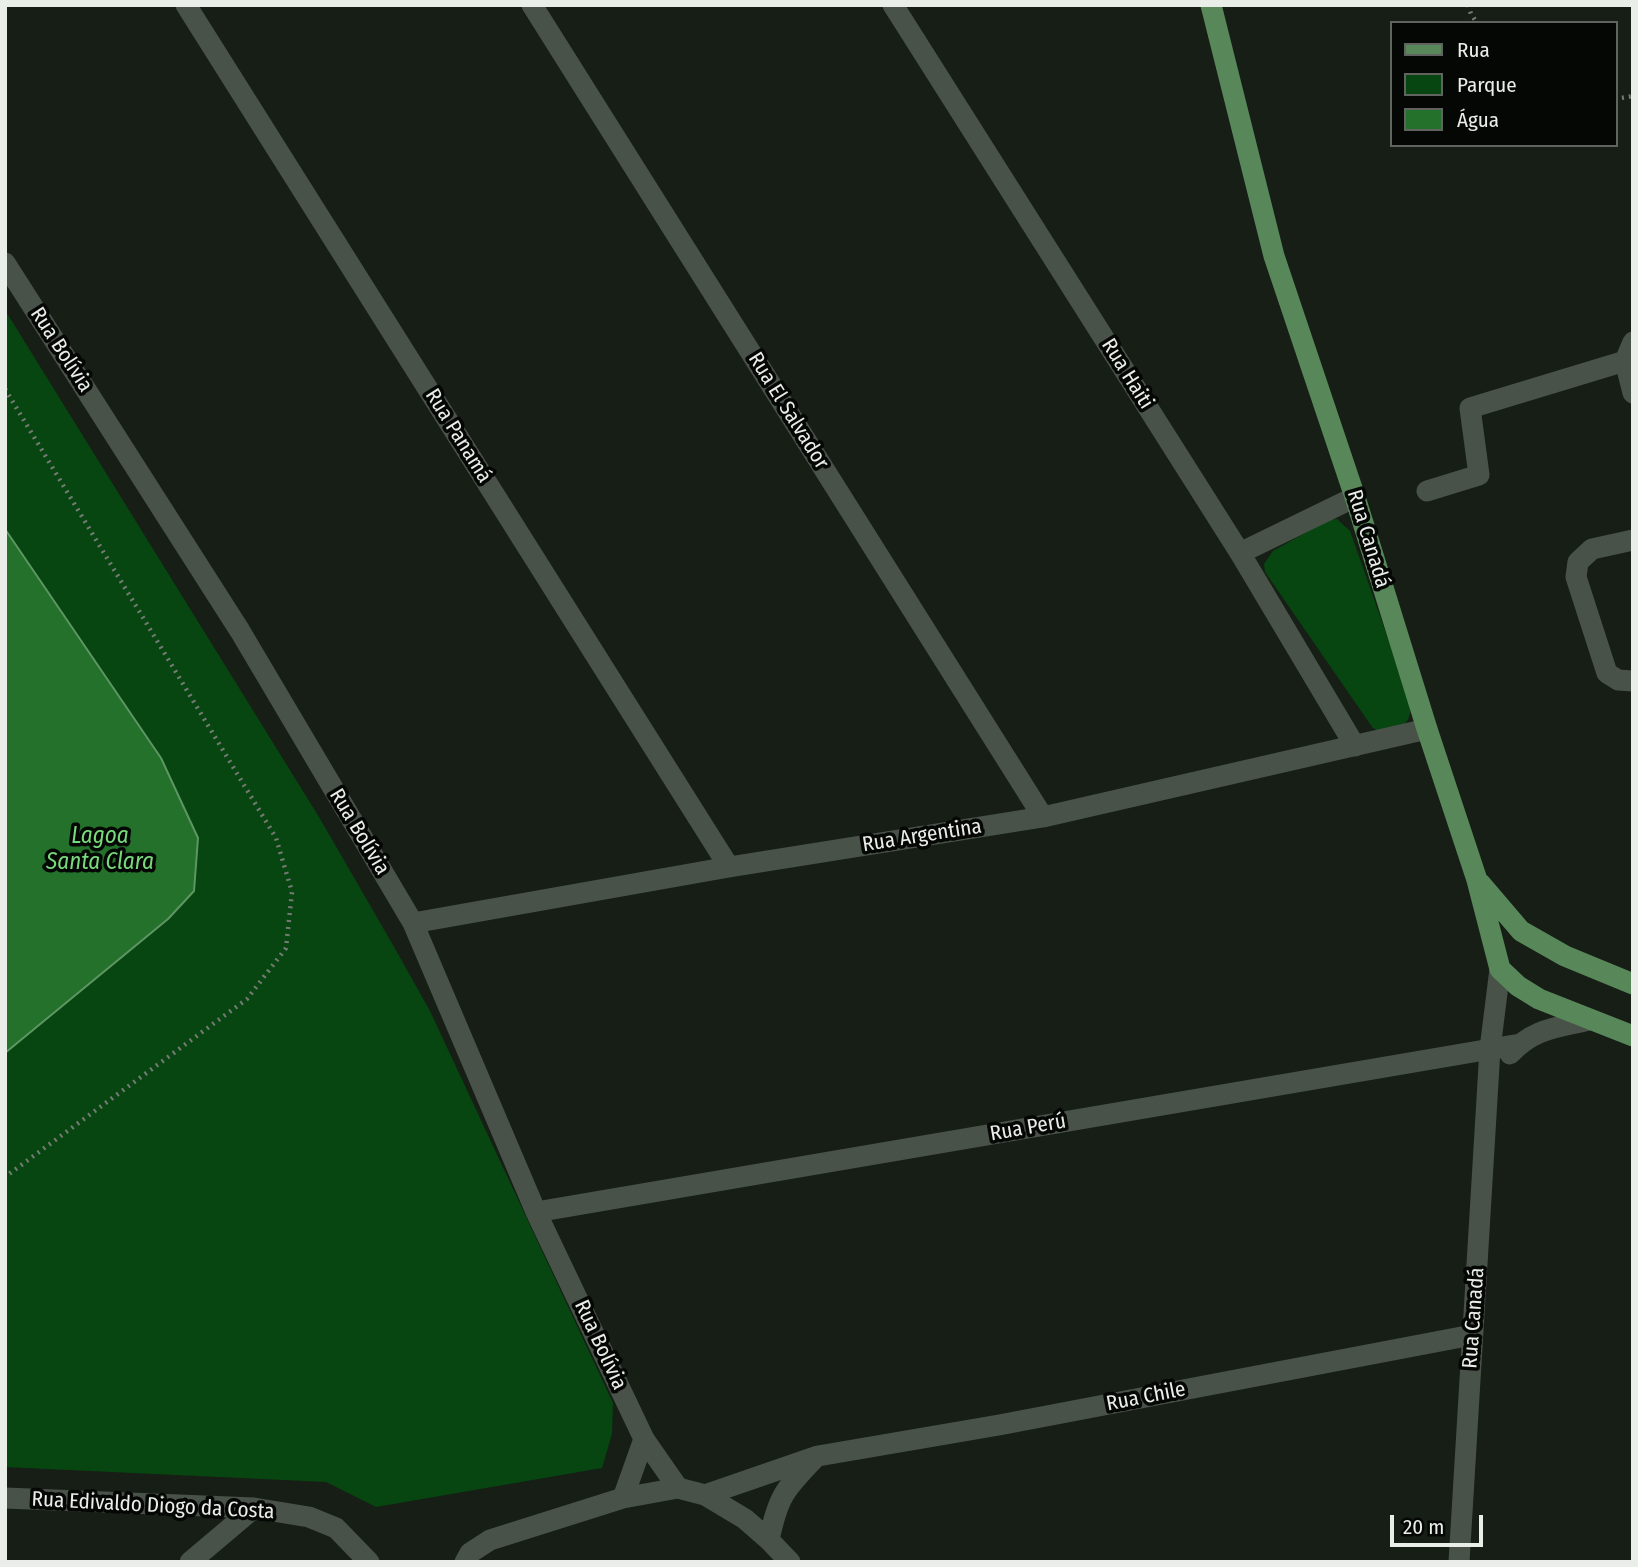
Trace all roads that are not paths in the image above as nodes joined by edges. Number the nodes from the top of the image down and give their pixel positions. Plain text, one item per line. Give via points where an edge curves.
1 (186, 5) edge
2 (532, 5) edge
3 (894, 5) edge
4 (1212, 5) edge
5 (5, 263) edge
6 (1629, 351) edge
7 (1633, 393) edge
8 (1427, 491) dead end
9 (1356, 497) junction
10 (1633, 540) edge
11 (1240, 554) junction
12 (1633, 681) edge
13 (1427, 729) junction
14 (1355, 746) junction
15 (1043, 817) junction
16 (729, 867) junction
17 (1477, 880) junction
18 (413, 923) junction
19 (1500, 969) junction
20 (1633, 984) edge
21 (1589, 1020) junction
22 (1633, 1036) edge
23 (1520, 1044) junction
24 (1490, 1049) junction
25 (1489, 1075) junction
26 (536, 1212) junction
27 (1472, 1335) junction
28 (644, 1439) junction
29 (818, 1455) junction
30 (678, 1488) junction
31 (705, 1495) junction
32 (5, 1498) edge
33 (623, 1498) junction
34 (254, 1508) junction
35 (769, 1540) junction
36 (190, 1562) edge
37 (369, 1562) edge
38 (465, 1562) edge
39 (790, 1562) edge
40 (1459, 1562) edge

1 - 16 street, Rua Panamá
2 - 15 street, Rua El Salvador
3 - 11 street, Rua Haiti
4 - 9 main road, Rua Canadá via 1274,256
5 - 18 street, Rua Bolívia via 240,631
6 - 7 street
6 - 8 street via 1470,408 1479,475
9 - 11 street
9 - 13 main road, Rua Canadá
10 - 12 street via 1592,549 1578,562 1576,577 1608,673 1618,680
11 - 14 street, Rua Haiti
13 - 14 street, Rua Argentina
13 - 17 main road, Rua Canadá
14 - 15 street, Rua Argentina
15 - 16 street, Rua Argentina
16 - 18 street, Rua Argentina
17 - 19 main road, Rua Canadá
17 - 20 main road via 1521,931 1565,956
18 - 26 street, Rua Bolívia
19 - 21 main road via 1539,999
19 - 24 street, Rua Canadá
21 - 22 main road
21 - 23 street via 1536,1033
23 - 24 street, Rua Perú
23 - 25 street
24 - 25 street, Rua Canadá
24 - 26 street, Rua Perú
25 - 27 street, Rua Canadá
26 - 28 street, Rua Bolívia
27 - 29 street, Rua Chile via 1012,1423
27 - 40 street, Rua Canadá
28 - 30 street, Rua Bolívia
28 - 33 street
29 - 31 street, Rua Chile
29 - 35 street via 780,1498
30 - 31 street
30 - 33 street
31 - 35 street
32 - 34 street, Rua Edivaldo Diogo da Costa
33 - 38 street via 490,1540
34 - 36 street
34 - 37 street, Rua Edivaldo Diogo da Costa via 309,1517 336,1528
35 - 39 street

